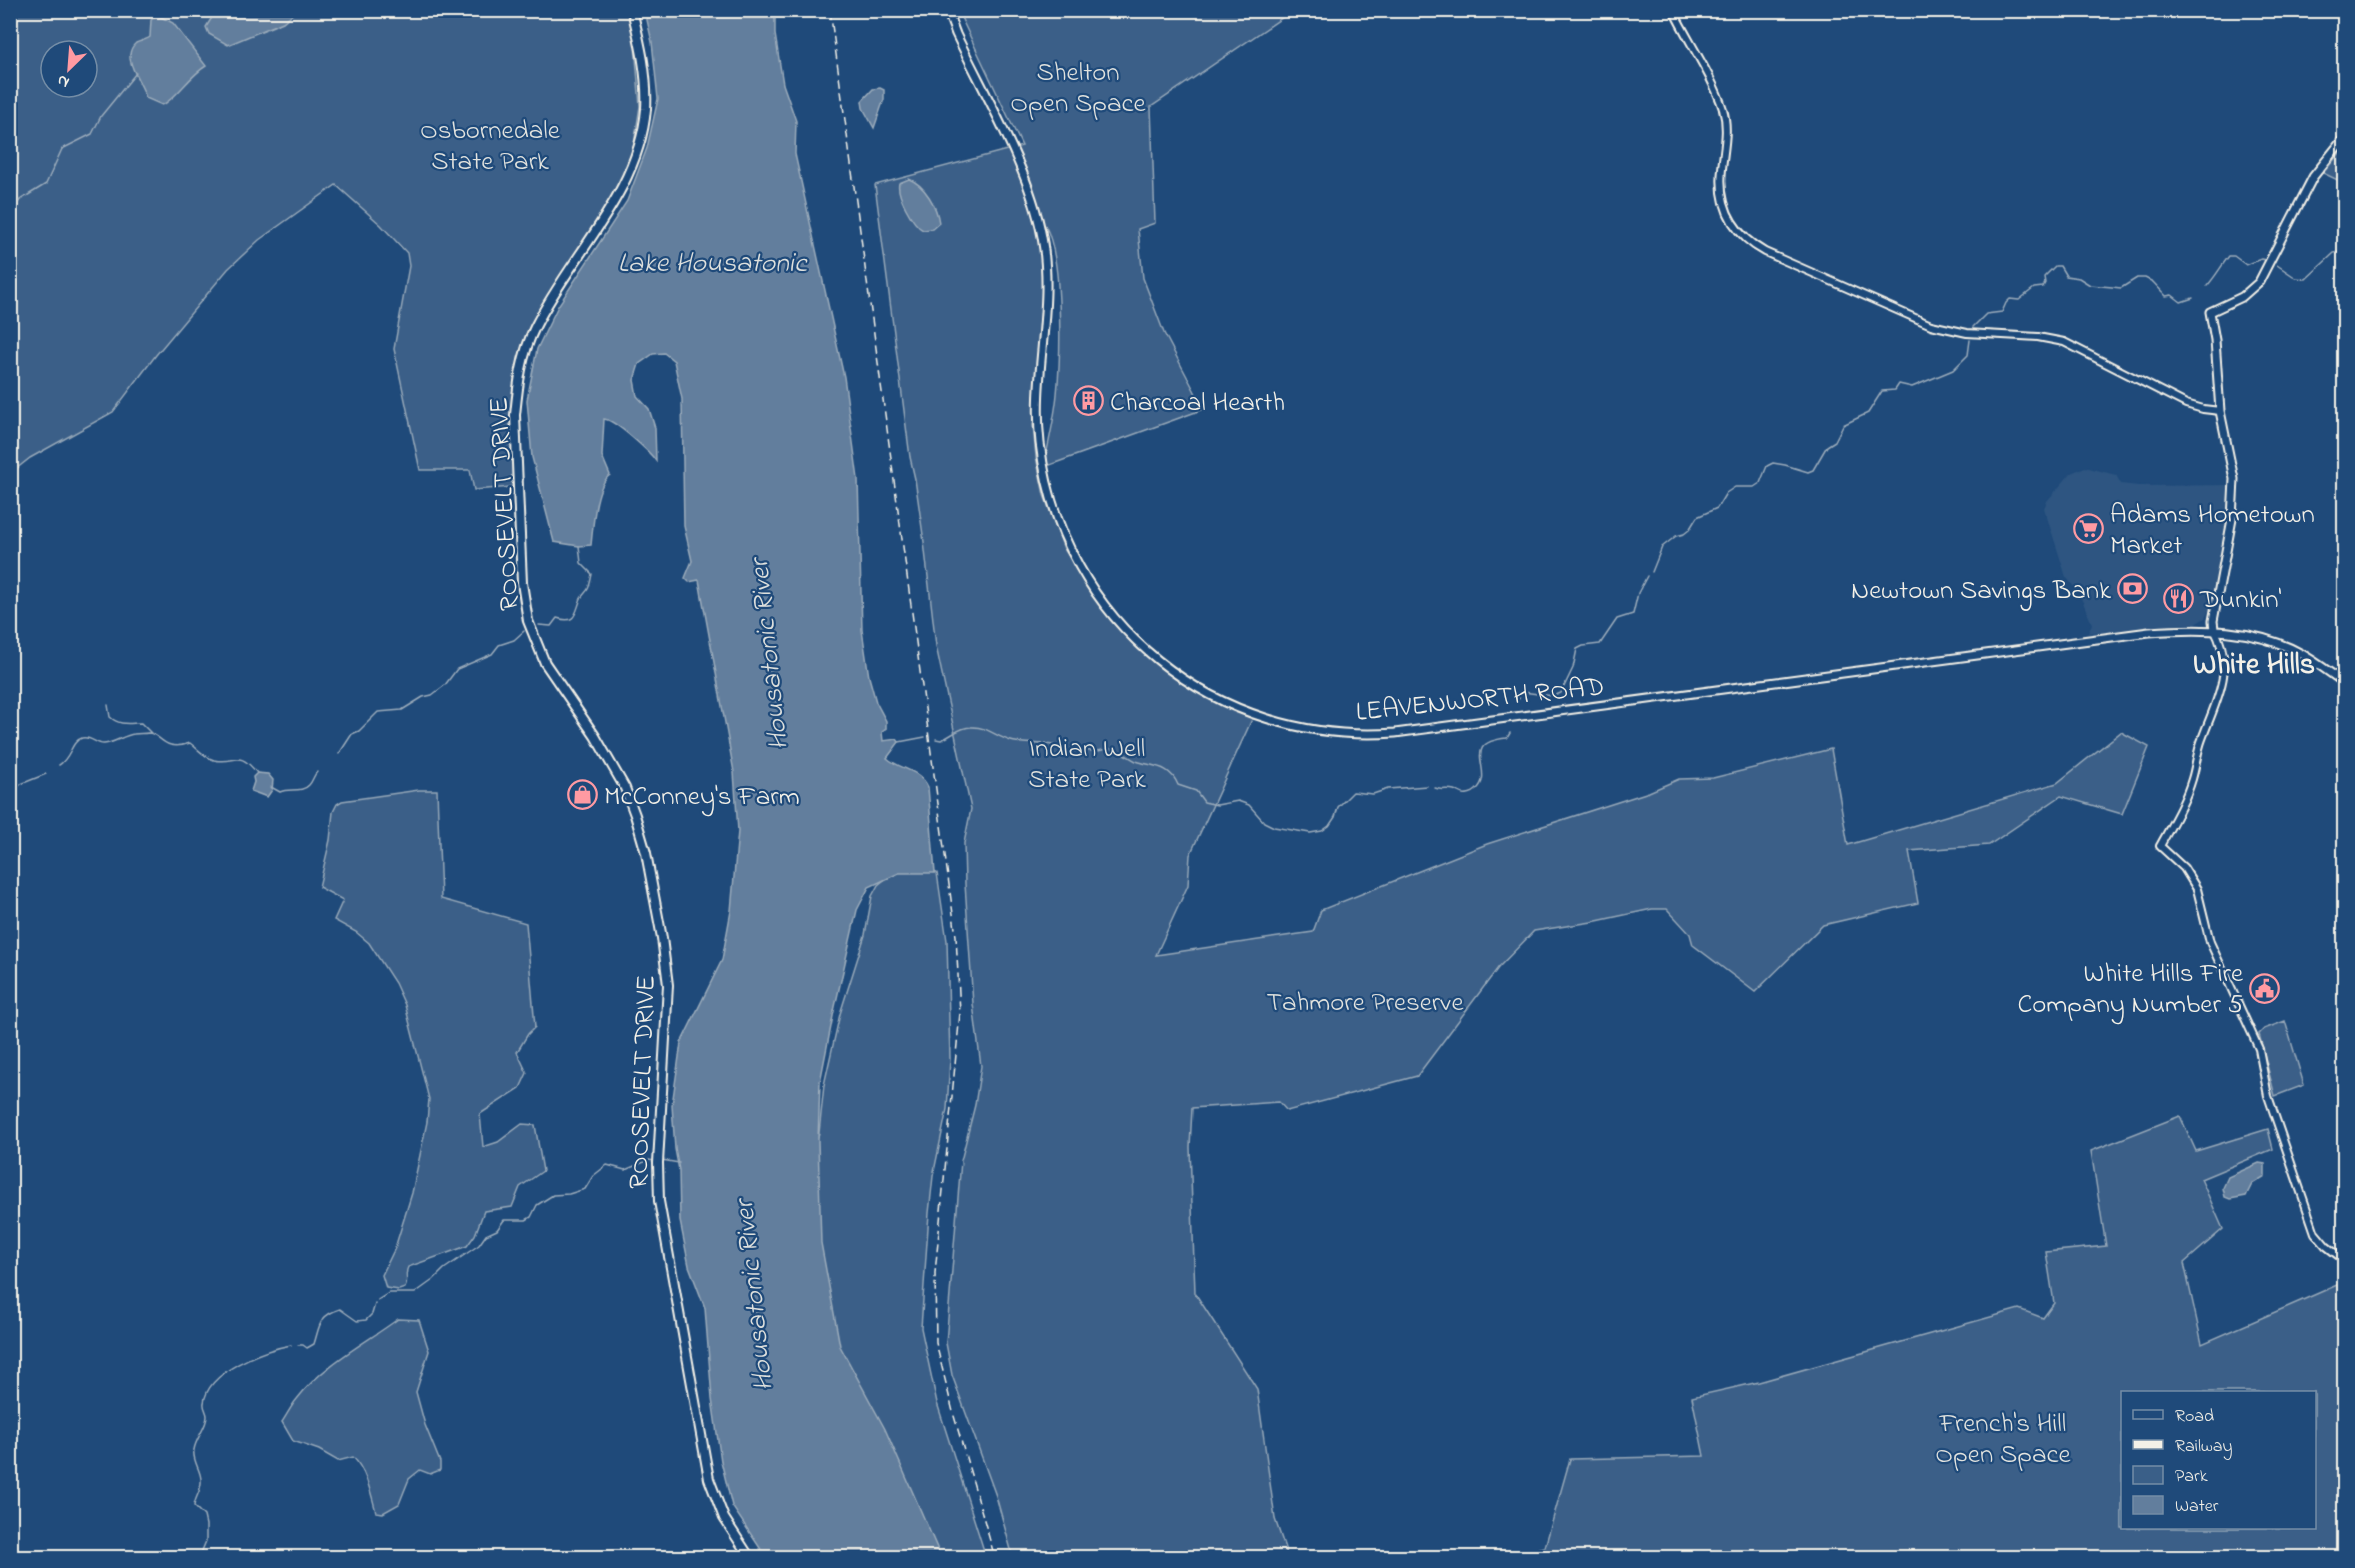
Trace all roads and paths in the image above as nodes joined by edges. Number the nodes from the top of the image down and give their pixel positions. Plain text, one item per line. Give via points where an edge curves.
1 (632, 10) edge
2 (947, 10) edge
3 (1673, 10) edge
4 (2344, 138) edge
5 (2220, 411) junction
6 (2214, 629) junction
7 (2344, 683) edge
8 (2344, 1260) edge
9 (750, 1557) edge

1 - 9 main road, ROOSEVELT DRIVE via 646,84 646,111 639,141 627,177 611,207 535,327 523,357 515,416 523,596 540,653 613,765 630,801 646,853 668,986 658,1163 661,1219 709,1479 724,1518
2 - 6 main road, LEAVENWORTH ROAD via 1023,176 1042,234 1045,299 1039,383 1040,441 1047,481 1067,545 1101,600 1134,639 1179,676 1240,710 1318,732 1395,733 2149,632
3 - 5 street via 1722,108 1726,132 1722,196 1734,226 1748,241 1912,318 1967,333 2064,342 2186,404
4 - 5 main road via 2313,177 2259,282 2242,297 2210,312
5 - 6 main road via 2231,458 2233,500
6 - 7 main road, LEAVENWORTH ROAD via 2280,644
6 - 8 street via 2221,643 2222,685 2184,803 2160,846 2184,868 2197,889 2210,942 2259,1049 2268,1096 2315,1233

